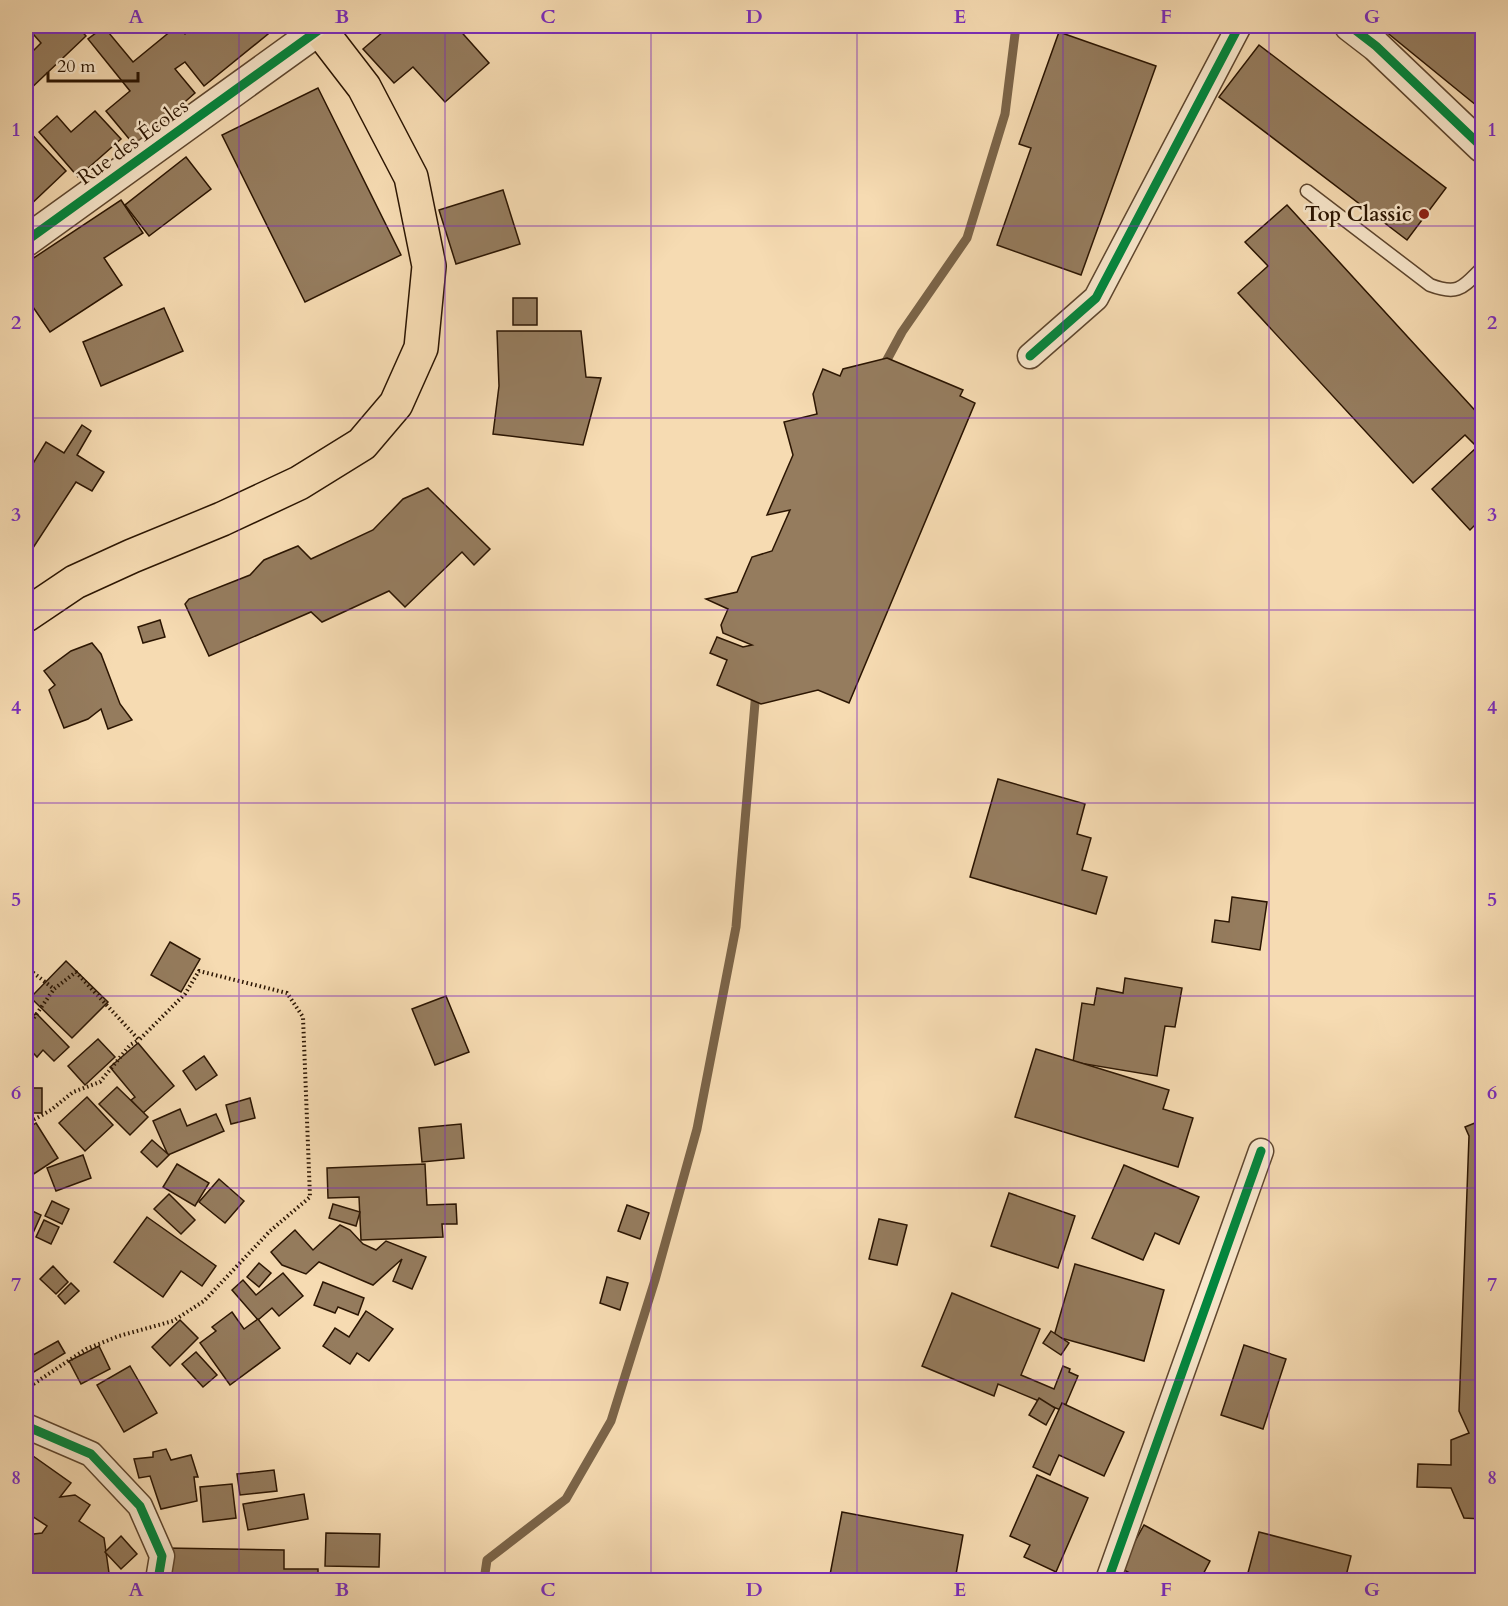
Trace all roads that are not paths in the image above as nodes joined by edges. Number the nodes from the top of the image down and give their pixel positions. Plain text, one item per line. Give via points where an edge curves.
1 (1239, 26) edge
2 (1350, 26) edge
3 (319, 27) edge
4 (1482, 147) edge
5 (1307, 190) dead end
6 (26, 241) edge
7 (1482, 268) edge
8 (1030, 356) dead end
9 (26, 615) edge
10 (1261, 1151) dead end
11 (26, 1426) edge
12 (158, 1581) edge
13 (1108, 1581) edge

1 - 8 street via 1096,298
2 - 4 street
3 - 6 street, Rue des Écoles
3 - 9 main road via 364,87 411,177 429,266 420,348 396,404 362,444 299,483 75,582
5 - 7 lane via 1430,285 1448,292 1462,288
10 - 13 street
11 - 12 street via 91,1454 140,1506 162,1556

